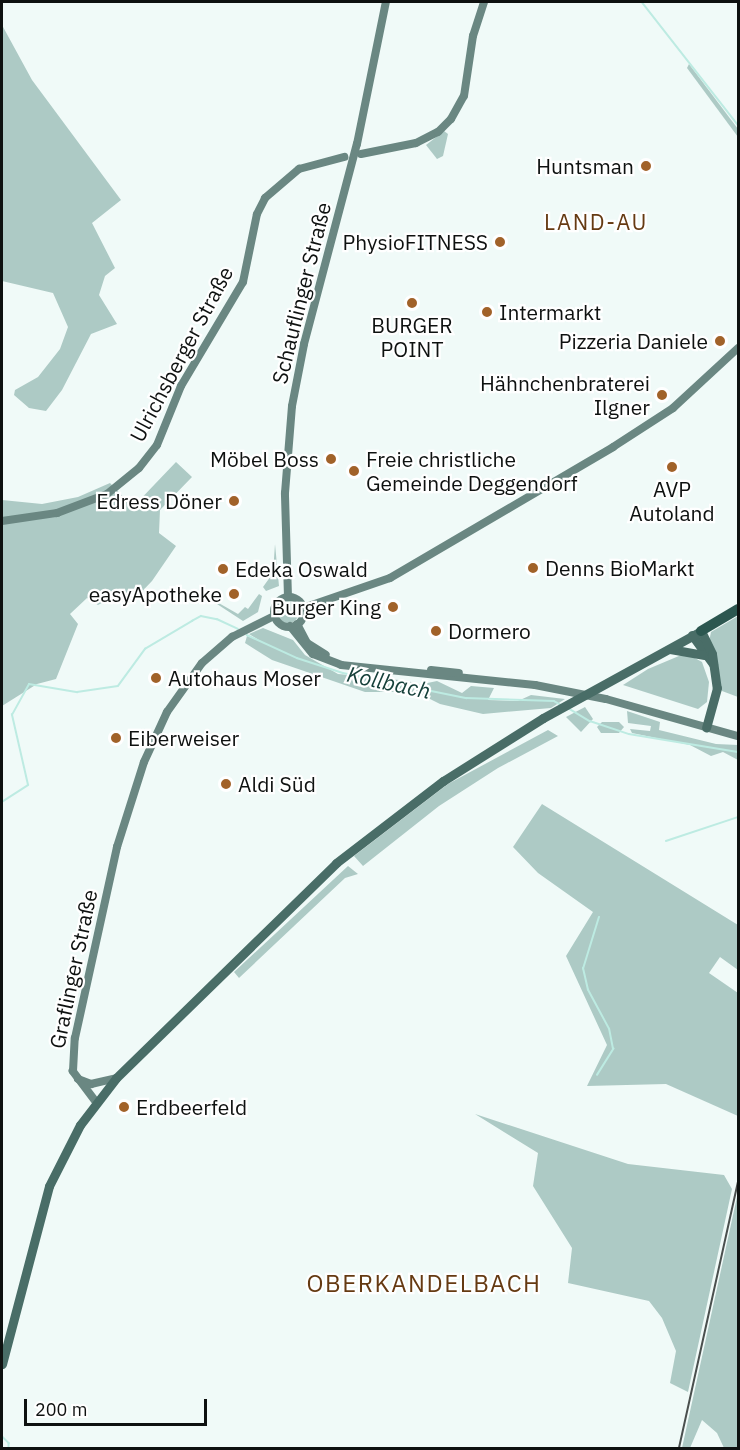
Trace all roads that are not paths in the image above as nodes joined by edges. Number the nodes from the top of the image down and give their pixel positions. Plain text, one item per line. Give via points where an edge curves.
1 (386, 2) edge
2 (484, 2) edge
3 (361, 154) dead end
4 (344, 157) dead end
5 (738, 348) edge
6 (2, 521) edge
7 (288, 597) junction
8 (303, 608) junction
9 (738, 609) edge
10 (274, 616) junction
11 (294, 625) junction
12 (696, 633) junction
13 (670, 649) junction
14 (704, 656) junction
15 (713, 664) junction
16 (706, 728) junction
17 (738, 736) edge
18 (116, 1078) junction
19 (77, 1079) junction
20 (96, 1102) junction
21 (2, 1364) edge

1 - 7 street, Schauflinger Straße via 355,152 304,344 292,406 284,495
2 - 3 street via 473,36 464,96 451,119 438,132 416,143
4 - 6 street, Ulrichsberger Straße via 299,169 265,198 257,214 243,282 181,386 157,445 139,468 107,494 57,513
5 - 8 street via 673,408 613,447 390,578
7 - 8 street
7 - 10 street via 275,605
8 - 11 street
9 - 12 highway
10 - 11 street via 280,624
10 - 19 street, Graflinger Straße via 246,628 214,651 177,696 133,791 75,1038 72,1060
11 - 16 street via 308,650 341,665 474,678 606,699
12 - 13 main road
12 - 14 main road
12 - 15 main road
13 - 14 main road
13 - 18 main road via 543,718 443,781 356,846
14 - 15 main road
15 - 16 main road via 717,688
16 - 17 street
18 - 19 street via 92,1084
18 - 20 main road
19 - 20 street, Graflinger Straße
20 - 21 main road via 49,1186

